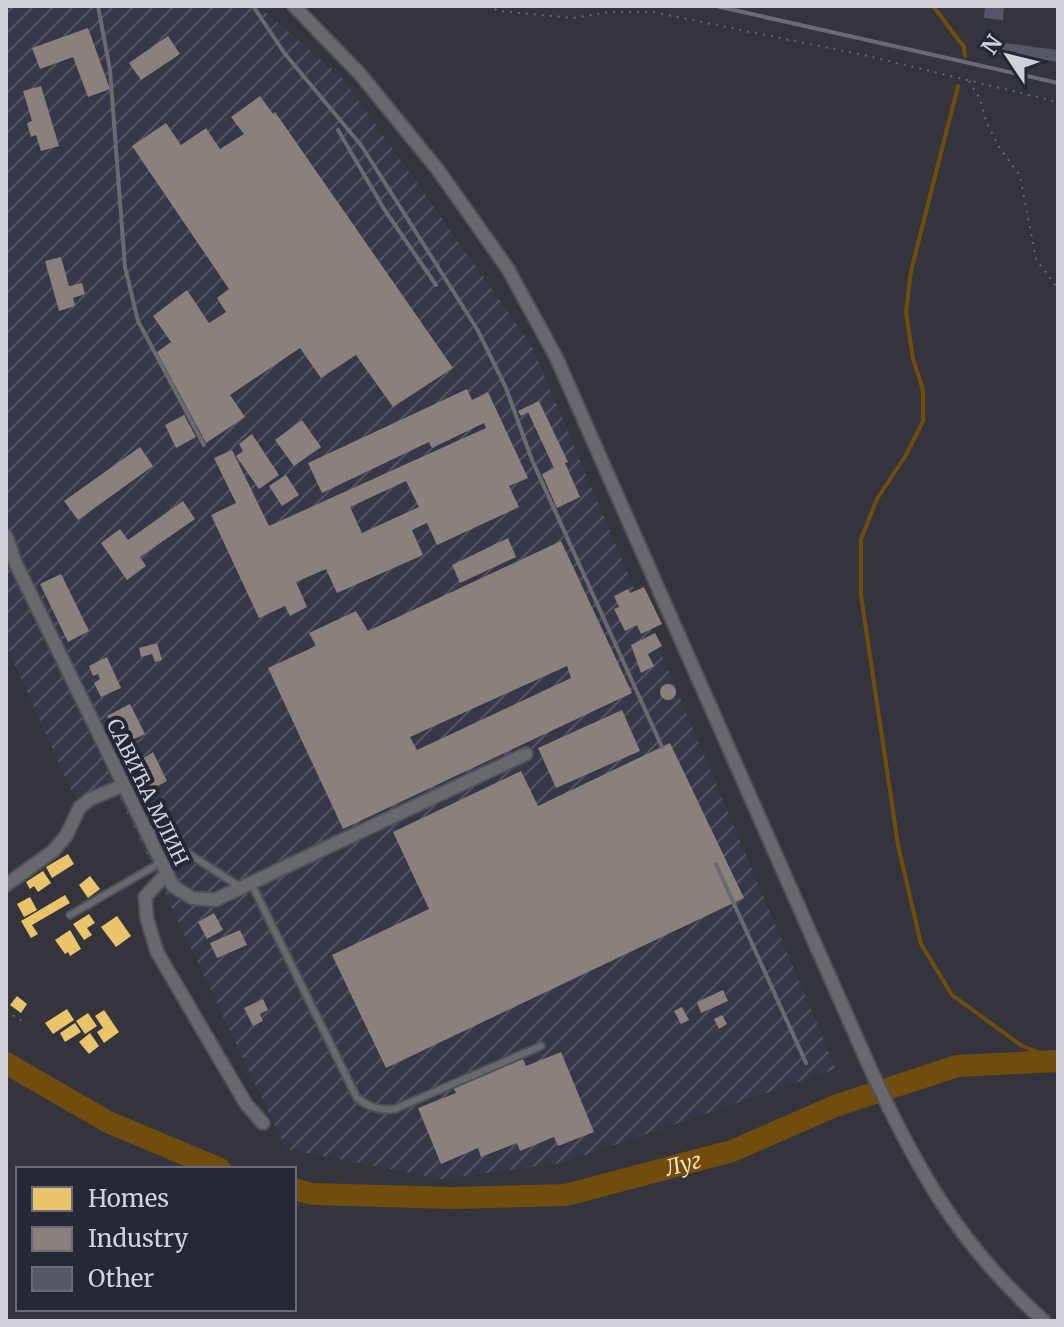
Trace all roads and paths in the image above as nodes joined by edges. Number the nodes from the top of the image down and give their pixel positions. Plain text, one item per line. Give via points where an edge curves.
1 (294, 6) edge
2 (487, 6) edge
3 (968, 79) junction
4 (1058, 102) edge
5 (1058, 289) edge
6 (6, 536) edge
7 (526, 754) dead end
8 (122, 786) junction
9 (139, 821) junction
10 (163, 869) junction
11 (6, 885) edge
12 (246, 886) junction
13 (70, 915) dead end
14 (6, 1011) edge
15 (27, 1024) dead end
16 (541, 1046) dead end
17 (263, 1123) dead end
18 (1044, 1321) edge

1 - 18 street via 360,74 438,170 508,269 556,357 888,1108 938,1200 972,1247
2 - 3 path via 573,18 653,12
3 - 4 path
3 - 5 path via 999,147 1020,176 1036,259
6 - 8 street, САВИЋА МЛИН
7 - 12 street, САВИЋА МЛИН
8 - 9 street, САВИЋА МЛИН
8 - 11 street via 80,807 53,851
9 - 10 street, САВИЋА МЛИН
9 - 12 lane
10 - 12 street, САВИЋА МЛИН via 178,891 199,900 215,900
10 - 13 lane
10 - 17 street via 145,897 157,952 246,1104
12 - 16 lane via 364,1103 395,1109
14 - 15 path

